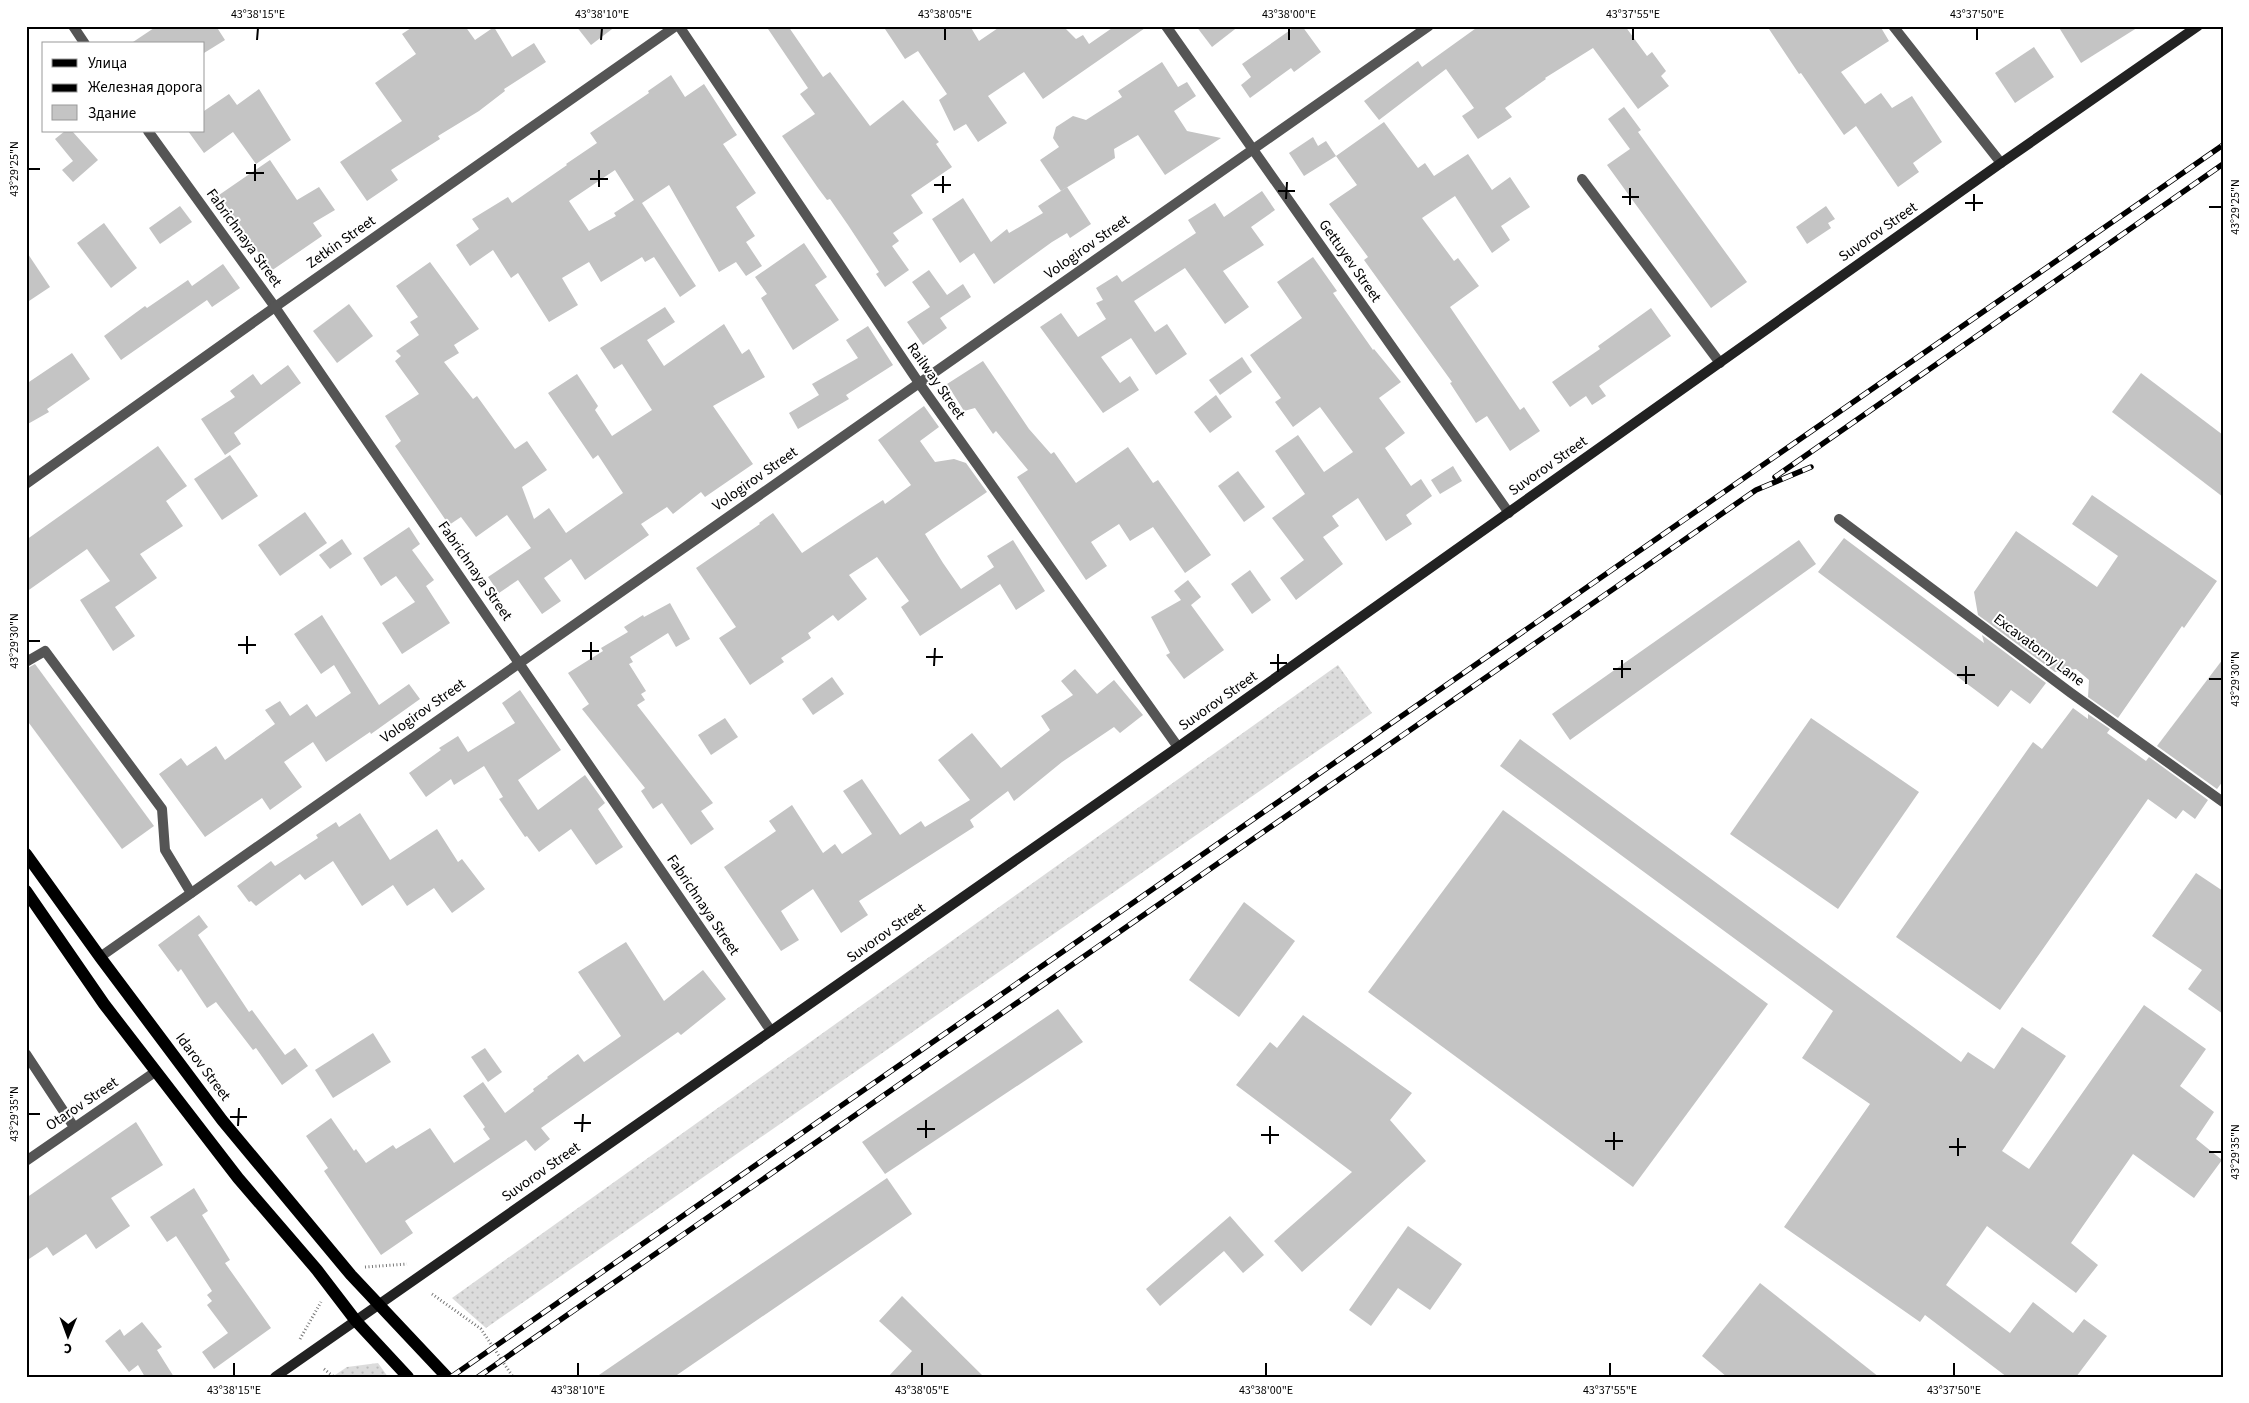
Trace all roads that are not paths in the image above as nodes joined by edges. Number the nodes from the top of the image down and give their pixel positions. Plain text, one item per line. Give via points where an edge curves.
1 (73, 26) edge
2 (677, 26) edge
3 (1166, 26) edge
4 (1429, 26) edge
5 (1892, 26) edge
6 (2198, 26) edge
7 (84, 42) edge
8 (149, 132) edge
9 (1253, 149) junction
10 (2001, 163) junction
11 (1582, 179) dead end
12 (274, 307) junction
13 (1720, 363) junction
14 (919, 383) junction
15 (26, 484) edge
16 (1508, 513) junction
17 (1839, 519) dead end
18 (26, 662) edge
19 (520, 662) junction
20 (1178, 747) junction
21 (2223, 802) edge
22 (26, 854) edge
23 (26, 891) edge
24 (191, 893) junction
25 (100, 957) junction
26 (771, 1031) junction
27 (26, 1054) edge
28 (155, 1072) junction
29 (74, 1127) junction
30 (26, 1160) edge
31 (379, 1304) junction
32 (356, 1321) junction
33 (275, 1377) edge
34 (408, 1377) edge
35 (448, 1377) edge

1 - 7 street
2 - 12 street, Zetkin Street
2 - 14 street, Railway Street
3 - 9 street, Gettuyev Street
4 - 9 street, Vologirov Street
5 - 10 street
6 - 10 street, Suvorov Street
8 - 12 street, Fabrichnaya Street
9 - 14 street, Vologirov Street
9 - 16 street, Gettuyev Street
10 - 13 street, Suvorov Street
11 - 13 street
12 - 15 street, Zetkin Street
12 - 19 street, Fabrichnaya Street
13 - 16 street, Suvorov Street
14 - 19 street, Vologirov Street
14 - 20 street, Railway Street
16 - 20 street, Suvorov Street
17 - 21 street, Excavatorny Lane
18 - 24 street via 45,651 162,809 165,850
19 - 24 street, Vologirov Street
19 - 26 street, Fabrichnaya Street
20 - 26 street, Suvorov Street
22 - 25 main road, Idarov Street
23 - 28 main road
24 - 25 street, Vologirov Street
25 - 31 main road, Idarov Street via 222,1120
26 - 31 street, Suvorov Street
27 - 29 street
28 - 29 street, Otarov Street
28 - 32 main road
29 - 30 street, Otarov Street
31 - 32 street, Suvorov Street
31 - 35 main road, Idarov Street
32 - 33 street, Suvorov Street
32 - 34 main road

